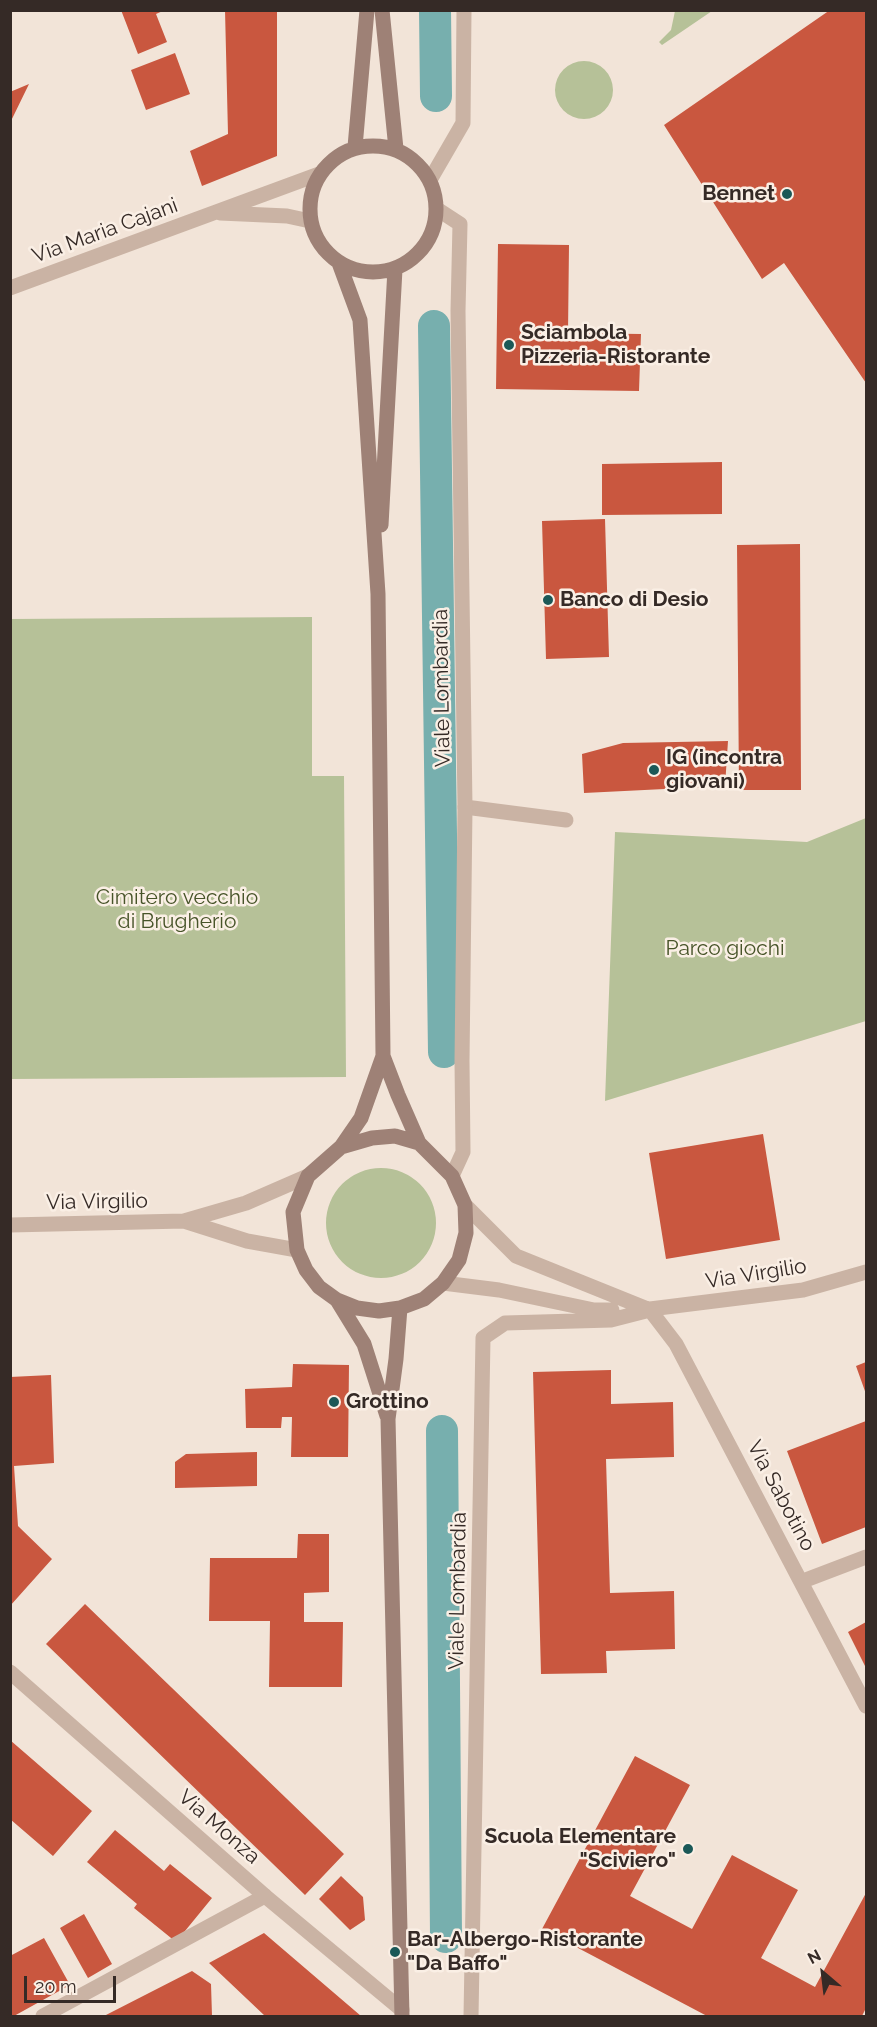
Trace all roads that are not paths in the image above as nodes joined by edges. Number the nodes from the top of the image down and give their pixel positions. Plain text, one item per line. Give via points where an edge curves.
1 (367, 10) edge
2 (382, 10) edge
3 (464, 10) edge
4 (355, 147) junction
5 (396, 149) junction
6 (319, 174) junction
7 (430, 180) junction
8 (436, 209) junction
9 (214, 213) junction
10 (310, 221) junction
11 (339, 263) junction
12 (395, 269) junction
13 (10, 288) edge
14 (378, 594) junction
15 (465, 807) junction
16 (566, 820) dead end
17 (383, 1056) junction
18 (419, 1143) junction
19 (340, 1147) junction
20 (308, 1176) junction
21 (452, 1176) junction
22 (465, 1205) junction
23 (184, 1221) junction
24 (10, 1225) edge
25 (297, 1250) junction
26 (867, 1272) edge
27 (443, 1283) junction
28 (337, 1300) junction
29 (400, 1308) junction
30 (650, 1310) junction
31 (388, 1419) junction
32 (867, 1557) edge
33 (803, 1581) junction
34 (10, 1672) edge
35 (867, 1706) edge
36 (265, 1896) junction
37 (405, 2014) edge
38 (44, 2016) edge
39 (471, 2016) edge

1 - 4 main road
2 - 5 main road
3 - 7 street via 464,123
4 - 5 main road via 376,145
4 - 6 main road via 335,157
5 - 7 main road via 417,163
6 - 9 street, Via Maria Cajani
6 - 10 main road via 312,188
7 - 8 main road
8 - 12 main road via 434,228 425,245
8 - 15 street, Viale Lombardia via 460,224
9 - 10 street, Via Maria Cajani via 287,216
9 - 13 street, Via Maria Cajani
10 - 11 main road via 320,246
11 - 12 main road via 366,273
11 - 14 main road via 360,320
12 - 14 main road
14 - 17 main road
15 - 16 street
15 - 21 street, Viale Lombardia via 463,1152
17 - 18 main road
17 - 19 main road via 361,1118
18 - 19 main road via 395,1136
18 - 21 main road
19 - 20 main road
20 - 23 street, Via Virgilio via 246,1203
20 - 25 main road via 293,1212
21 - 22 main road
22 - 27 main road via 466,1233 459,1260
22 - 30 street, Via Virgilio via 516,1256
23 - 24 street, Via Virgilio
23 - 25 street, Via Virgilio
25 - 28 main road via 319,1287
26 - 30 street, Via Virgilio via 803,1290
27 - 29 main road via 424,1299
27 - 30 street, Via Virgilio via 594,1310
28 - 29 main road via 368,1310
28 - 31 main road via 364,1344
29 - 31 main road
30 - 33 street, Via Sabotino via 676,1344
30 - 39 street, Viale Lombardia via 611,1320 505,1323 483,1338
31 - 37 main road
32 - 33 street
33 - 35 street, Via Sabotino
34 - 36 street, Via Monza
36 - 37 street, Via Monza
36 - 38 street

